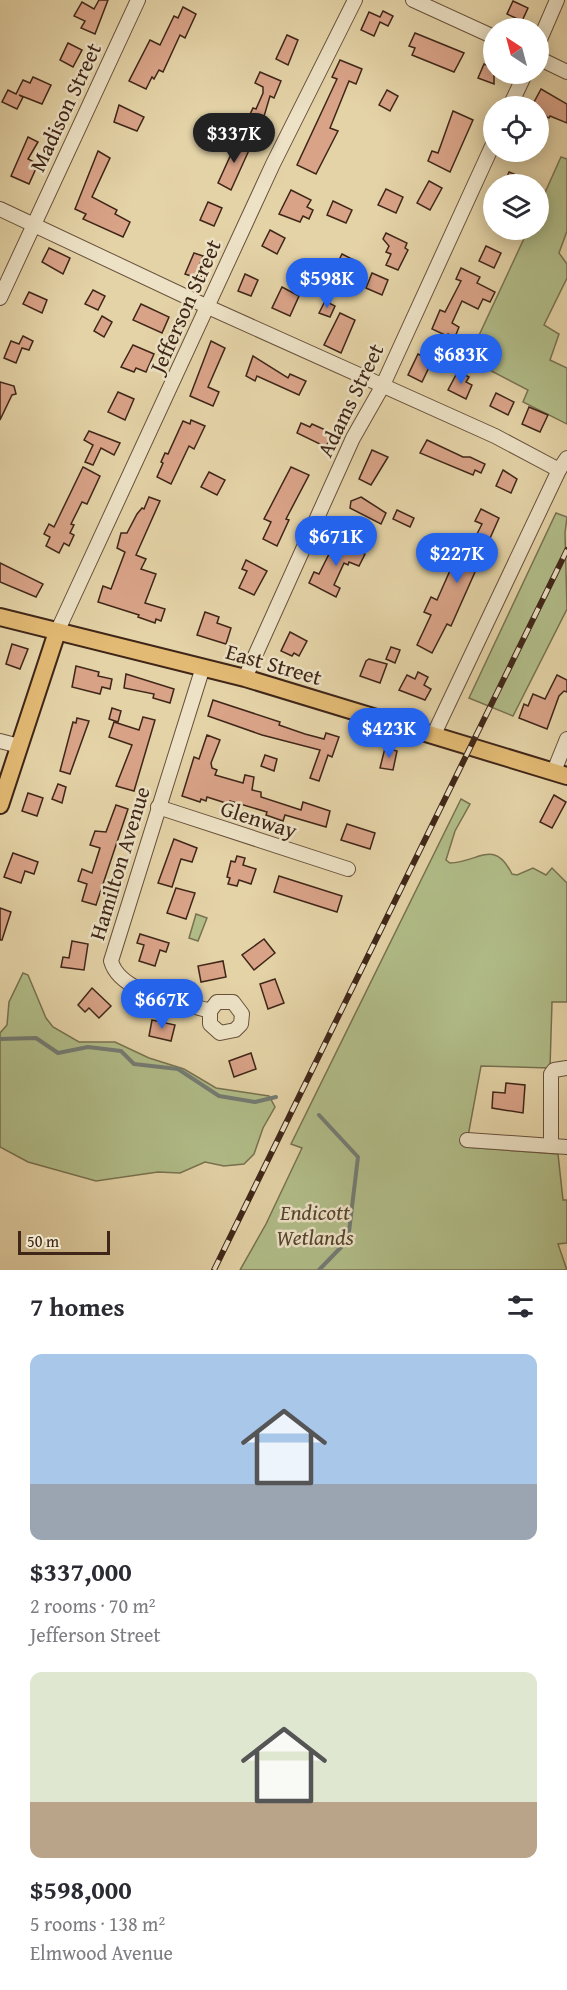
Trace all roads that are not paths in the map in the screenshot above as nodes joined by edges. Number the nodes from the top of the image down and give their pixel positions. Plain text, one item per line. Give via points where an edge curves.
1 (138, 0) edge
2 (355, 0) edge
3 (413, 0) edge
4 (557, 0) edge
5 (549, 19) edge
6 (483, 32) edge
7 (549, 63) edge
8 (567, 72) edge
9 (485, 162) edge
10 (0, 209) edge
11 (34, 224) junction
12 (0, 298) edge
13 (208, 307) junction
14 (382, 387) junction
15 (567, 458) edge
16 (559, 470) junction
17 (0, 617) edge
18 (57, 632) junction
19 (203, 667) junction
20 (245, 678) junction
21 (434, 734) junction
22 (567, 739) edge
23 (0, 741) edge
24 (19, 746) junction
25 (560, 774) edge
26 (0, 805) edge
27 (158, 807) junction
28 (348, 869) dead end
29 (210, 1011) dead end
30 (567, 1068) edge
31 (467, 1140) dead end
32 (551, 1146) junction
33 (567, 1147) edge

1 - 11 street, Madison Street
2 - 13 street, Jefferson Street via 273,164
3 - 6 street
4 - 5 street
7 - 8 street
9 - 14 street, Adams Street
10 - 11 street
11 - 12 street, Madison Street
11 - 13 street
13 - 14 street
13 - 18 street, Jefferson Street
14 - 16 street via 495,436
14 - 20 street, Adams Street via 353,438
15 - 16 street
16 - 21 street
17 - 18 main road, East Street
18 - 19 main road, East Street
18 - 24 main road
19 - 20 main road, East Street
19 - 27 street, Hamilton Avenue
20 - 21 main road, East Street
21 - 25 main road, East Street
22 - 25 street
23 - 24 street
24 - 26 main road
27 - 28 street, Glenway
27 - 29 street, Hamilton Avenue via 111,961 114,972 128,985
30 - 32 street via 551,1074
31 - 32 street
32 - 33 street

